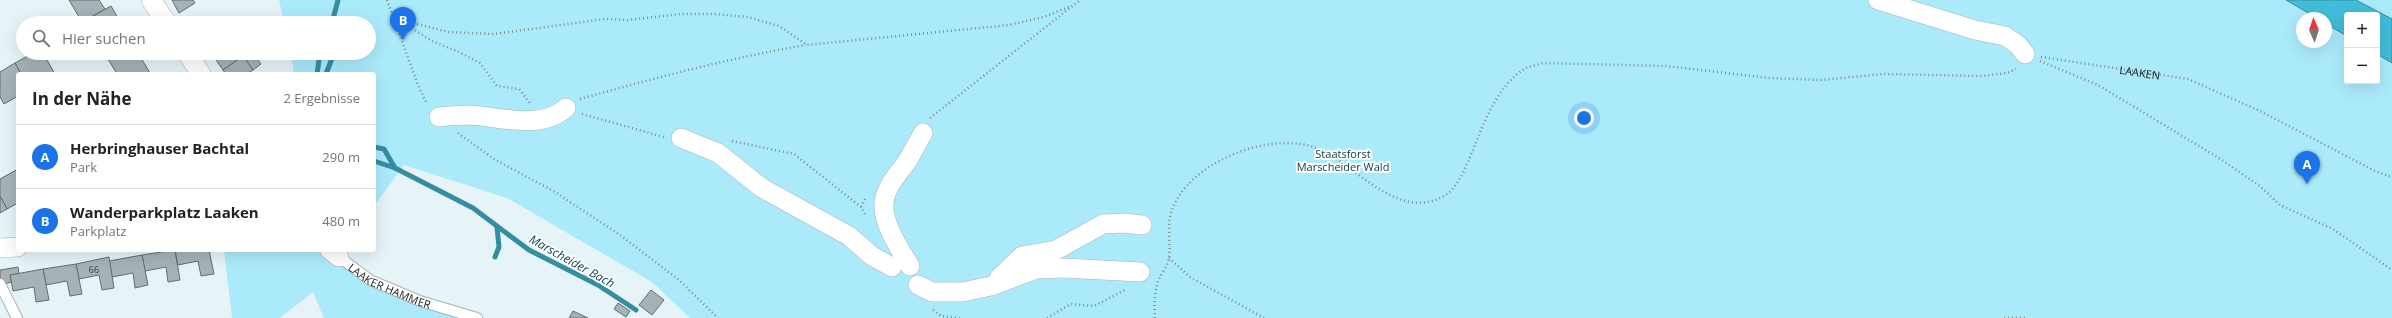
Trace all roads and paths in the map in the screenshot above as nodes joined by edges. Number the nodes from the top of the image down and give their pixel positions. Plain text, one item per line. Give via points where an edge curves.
1 (151, 0) edge
2 (388, 0) edge
3 (1080, 0) edge
4 (1878, 0) edge
5 (1071, 6) junction
6 (162, 16) edge
7 (394, 18) junction
8 (807, 45) junction
9 (2025, 54) junction
10 (192, 60) edge
11 (200, 72) edge
12 (566, 108) joint
13 (439, 117) junction
14 (924, 127) joint
15 (681, 138) dead end
16 (2392, 177) edge
17 (866, 195) dead end
18 (861, 207) dead end
19 (1142, 225) dead end
20 (16, 247) edge
21 (0, 248) edge
22 (334, 254) edge
23 (1169, 258) junction
24 (2392, 270) edge
25 (1141, 280) junction
26 (1158, 281) junction
27 (0, 284) edge
28 (918, 285) dead end
29 (991, 286) junction
30 (17, 318) edge
31 (477, 318) edge
32 (718, 318) edge
33 (1047, 318) edge
34 (1155, 318) edge
35 (1264, 318) edge
36 (2004, 318) edge
37 (2027, 318) edge

1 - 6 street
2 - 7 path
3 - 5 path
4 - 9 street via 1975,30 2005,36 2018,45
5 - 8 path via 1044,17 1009,25
5 - 14 path
7 - 8 path via 448,32 494,34 605,19 628,20 680,14 714,14 748,17 779,26
7 - 13 path via 418,85 428,107
8 - 12 path via 751,54 677,72 576,100
9 - 16 path, LAAKEN via 2188,79 2262,112 2377,172
9 - 23 path via 2021,67 2007,73 1953,76 1883,74 1821,80 1784,79 1666,66 1543,63 1527,68 1502,92 1487,118 1463,174 1450,192 1441,198 1426,202 1400,199 1387,194 1312,146 1295,142 1260,146 1239,151 1221,160 1192,181 1172,212 1168,231
9 - 24 path via 2098,85 2222,160 2261,187 2280,205 2333,229
10 - 11 street
12 - 13 street via 556,117 524,121 467,115
13 - 32 path via 494,159 555,192 620,235 679,280
14 - 15 street via 885,197 884,208 901,267 872,256 849,236 762,188 718,153
17 - 18 path
19 - 29 street via 1103,224 1056,250 1022,256
20 - 21 street
22 - 31 lane, LAAKER HAMMER via 370,280 420,301
23 - 26 path
23 - 35 path via 1190,277
25 - 26 path
25 - 29 street via 1064,268 1036,269
25 - 33 path via 1094,306 1071,304
26 - 34 path via 1154,300
27 - 30 lane
28 - 29 street via 932,292 962,292
36 - 37 path

